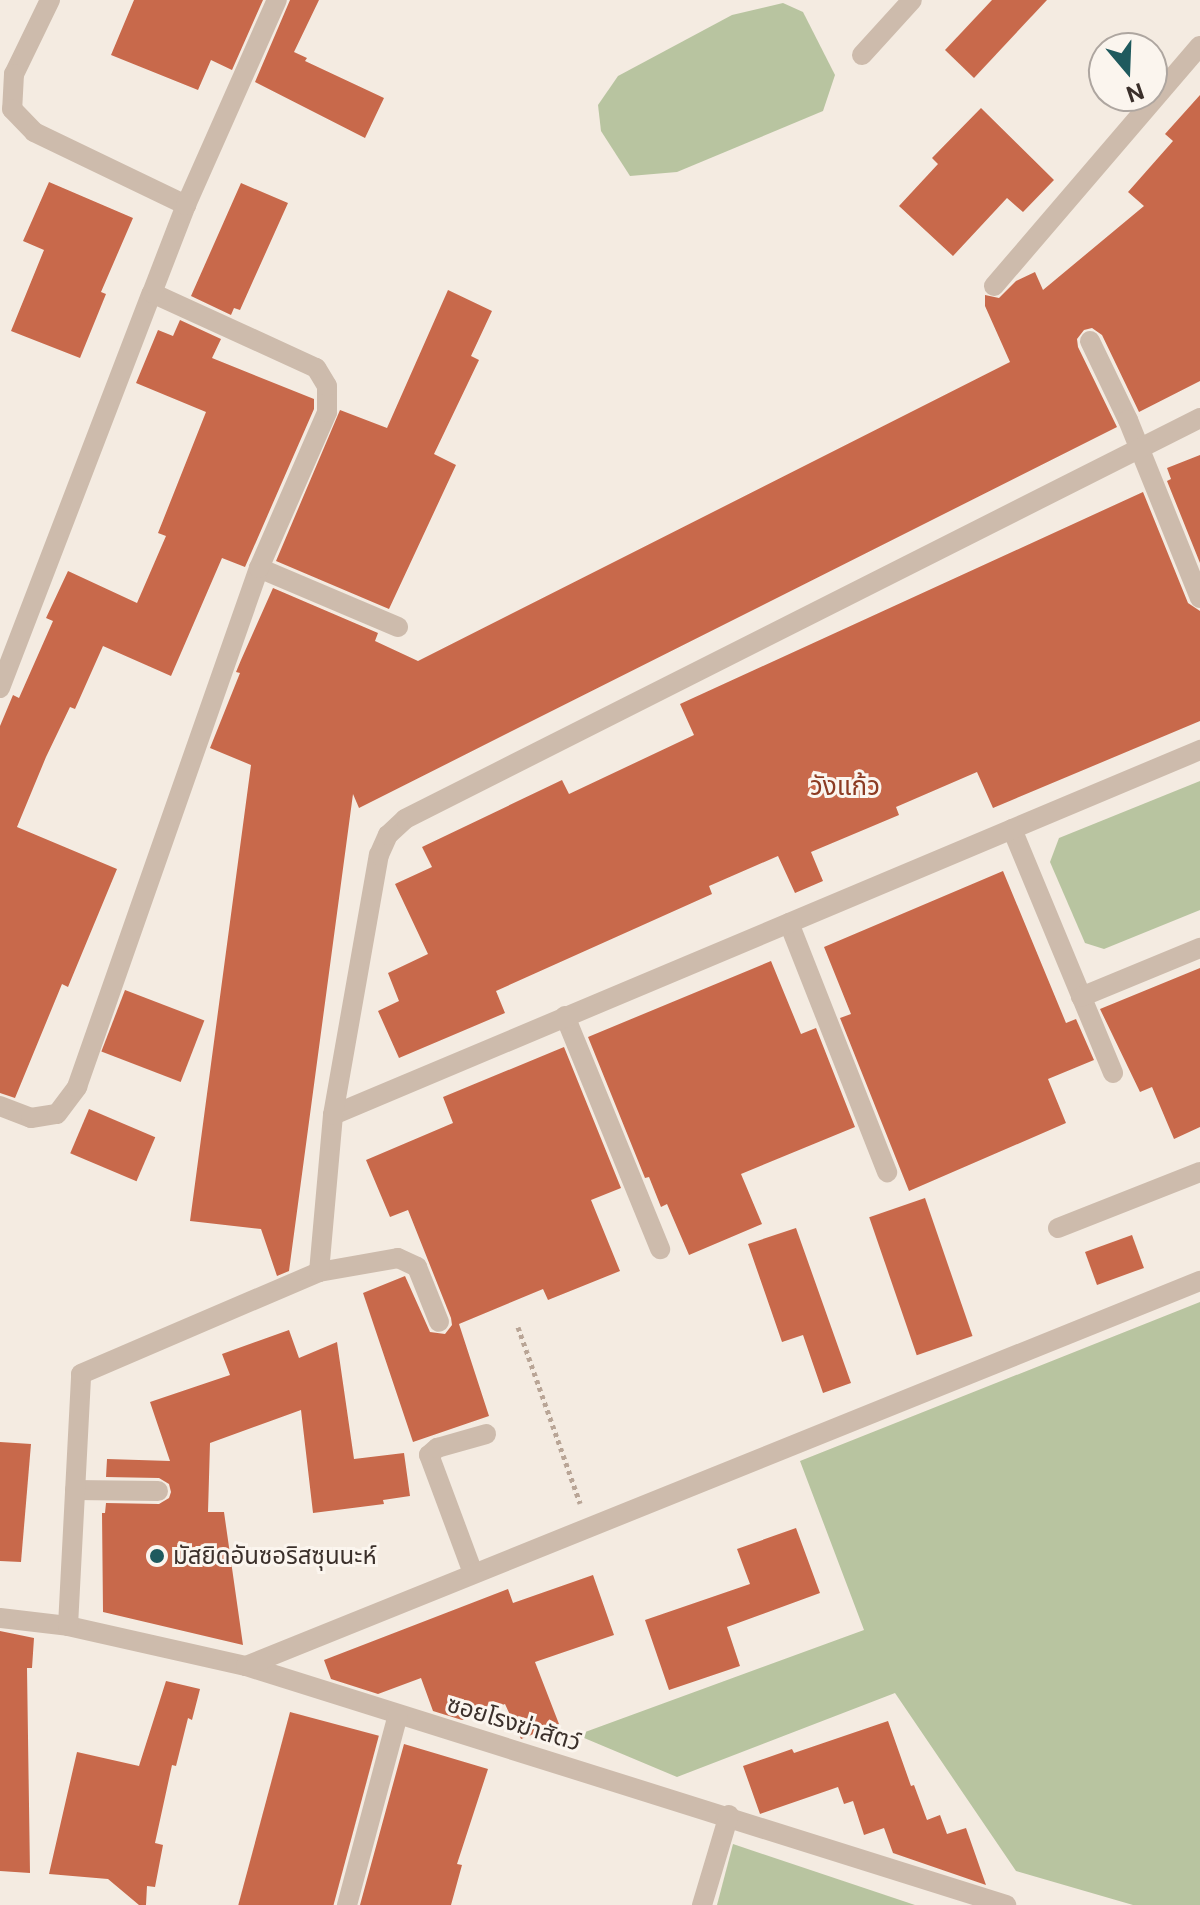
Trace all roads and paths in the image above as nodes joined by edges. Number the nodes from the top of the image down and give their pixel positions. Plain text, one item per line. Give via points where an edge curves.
1 (50, 0) edge
2 (277, 0) edge
3 (912, 0) edge
4 (1200, 46) edge
5 (862, 55) dead end
6 (186, 205) junction
7 (994, 286) dead end
8 (152, 293) junction
9 (1090, 341) dead end
10 (1200, 418) edge
11 (1139, 450) junction
12 (259, 568) junction
13 (1200, 598) edge
14 (398, 627) dead end
15 (0, 688) edge
16 (1200, 750) edge
17 (1012, 829) junction
18 (789, 923) junction
19 (1200, 948) edge
20 (1081, 997) junction
21 (565, 1016) junction
22 (1113, 1073) dead end
23 (0, 1106) edge
24 (333, 1115) junction
25 (887, 1172) dead end
26 (1200, 1172) edge
27 (1058, 1228) dead end
28 (660, 1249) dead end
29 (319, 1272) junction
30 (1200, 1281) edge
31 (439, 1322) dead end
32 (518, 1327) dead end
33 (486, 1434) dead end
34 (75, 1490) junction
35 (158, 1491) dead end
36 (588, 1527) junction
37 (473, 1573) junction
38 (0, 1618) edge
39 (68, 1626) junction
40 (246, 1666) junction
41 (398, 1715) junction
42 (729, 1815) junction
43 (347, 1905) edge
44 (702, 1905) edge
45 (1006, 1905) edge

1 - 6 street via 14,74 12,109 34,132
2 - 6 street
3 - 5 street
4 - 7 street
6 - 8 street
8 - 12 street via 316,368 327,386 327,412
8 - 15 street
9 - 11 street
10 - 11 street
11 - 13 street
11 - 24 street via 405,819 388,835 379,855
12 - 14 street
12 - 23 street via 77,1087 57,1114 31,1118
16 - 17 street
17 - 18 street
17 - 20 street
18 - 21 street
18 - 25 street
19 - 20 street
20 - 22 street
21 - 24 street
21 - 28 street
24 - 29 street
26 - 27 street
29 - 31 street via 398,1258 417,1267
29 - 34 street via 81,1374
30 - 36 street
32 - 36 path
33 - 37 street via 429,1455
34 - 35 street
34 - 39 street
36 - 37 street
37 - 40 street
38 - 39 street, ซอยโรงฆ่าสัตว์
39 - 40 street, ซอยโรงฆ่าสัตว์
40 - 41 street, ซอยโรงฆ่าสัตว์
41 - 42 street, ซอยโรงฆ่าสัตว์
41 - 43 street
42 - 44 street
42 - 45 street, ซอยโรงฆ่าสัตว์

